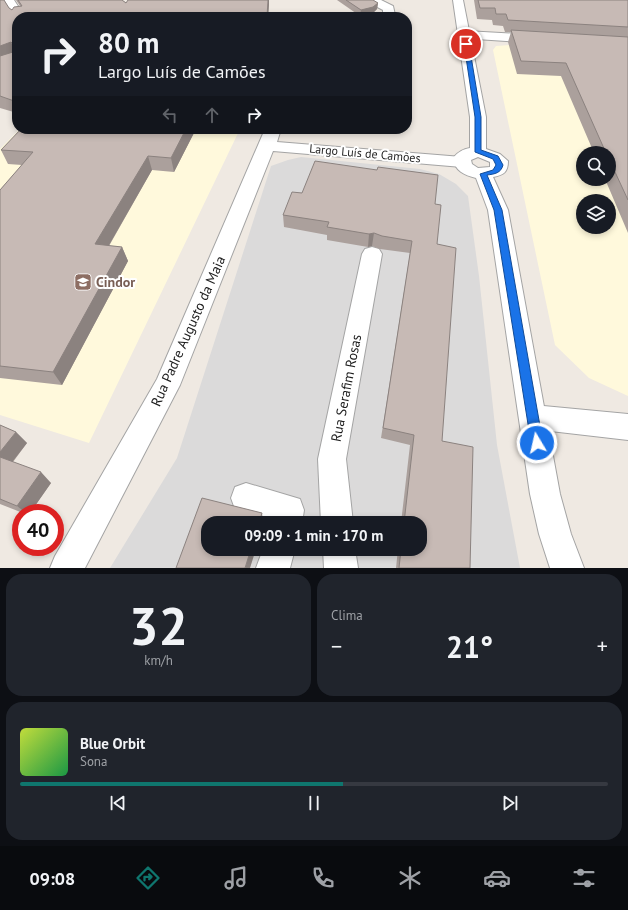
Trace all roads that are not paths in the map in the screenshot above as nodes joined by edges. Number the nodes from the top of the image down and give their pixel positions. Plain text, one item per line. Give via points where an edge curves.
1 (9, 0) edge
2 (372, 0) edge
3 (458, 0) edge
4 (16, 12) edge
5 (389, 12) edge
6 (465, 35) junction
7 (550, 40) edge
8 (270, 137) edge
9 (481, 163) junction
10 (372, 254) dead end
11 (533, 417) junction
12 (628, 426) edge
13 (246, 498) dead end
14 (288, 516) edge
15 (336, 516) edge
16 (276, 556) edge
17 (340, 556) edge
18 (67, 568) edge
19 (273, 568) edge
20 (341, 568) edge
21 (566, 568) edge

1 - 4 street
2 - 5 street via 389,8
3 - 6 street
6 - 7 street
6 - 9 street via 478,117
8 - 9 street, Largo Luís de Camões via 462,162 464,155
8 - 18 street, Rua Padre Augusto da Maia via 167,385
9 - 11 street via 498,210
10 - 15 street, Rua Serafim Rosas via 332,459
11 - 12 street
11 - 21 street via 545,494 554,534
13 - 14 street via 289,510
16 - 19 street
17 - 20 street

